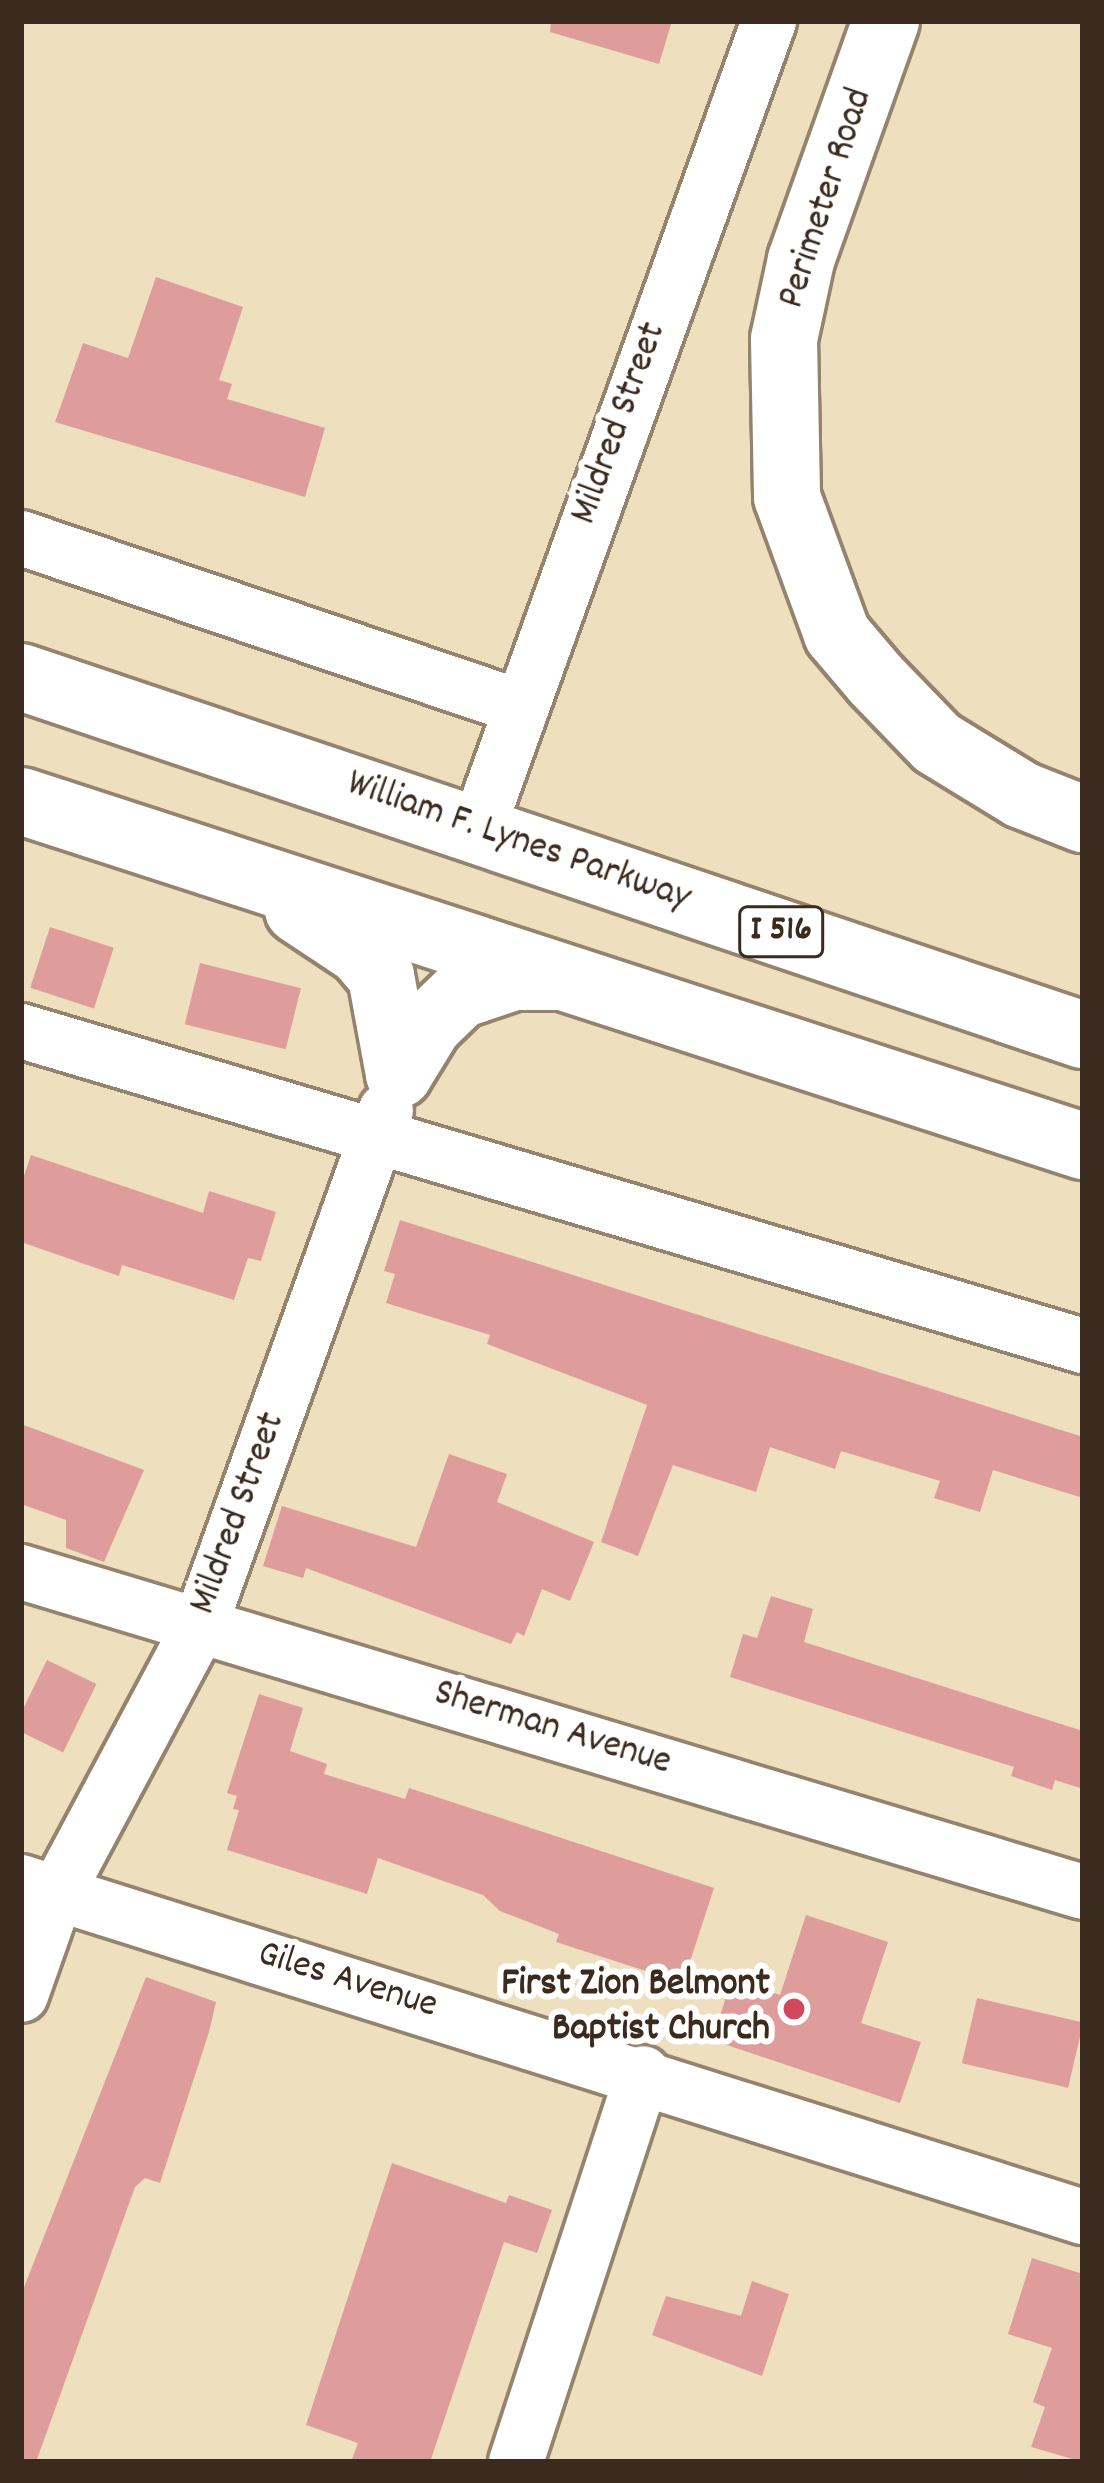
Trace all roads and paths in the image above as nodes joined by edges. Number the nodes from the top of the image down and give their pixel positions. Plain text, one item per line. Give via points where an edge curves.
1 (769, 21) edge
2 (886, 21) edge
3 (21, 538) edge
4 (21, 676) edge
5 (517, 706) junction
6 (21, 801) edge
7 (1083, 819) edge
8 (478, 829) junction
9 (235, 868) junction
10 (575, 977) junction
11 (21, 1031) edge
12 (1083, 1035) edge
13 (399, 1074) junction
14 (376, 1141) junction
15 (1083, 1146) edge
16 (1083, 1346) edge
17 (21, 1571) edge
18 (201, 1623) junction
19 (1083, 1892) edge
20 (33, 1899) edge
21 (21, 1995) edge
22 (643, 2073) junction
23 (1083, 2217) edge
24 (516, 2462) edge

1 - 5 street, Mildred Street
2 - 7 main road, Perimeter Road via 801,260 784,339 788,497 837,634 876,680 937,743 1022,795
3 - 5 street
4 - 8 main road, William F. Lynes Parkway / I 516
5 - 8 street, Mildred Street
6 - 9 main road
8 - 12 main road, William F. Lynes Parkway / I 516
9 - 10 main road
9 - 13 main road via 372,963 392,1000
10 - 13 main road via 514,977 460,995 429,1024
10 - 15 main road
11 - 14 street
13 - 14 street, Mildred Street
14 - 16 street
14 - 18 street, Mildred Street
17 - 18 street, Sherman Avenue
18 - 19 street, Sherman Avenue
18 - 20 street, Mildred Street
20 - 21 street, Mildred Street
20 - 22 street, Giles Avenue
22 - 23 street, Giles Avenue
22 - 24 street

